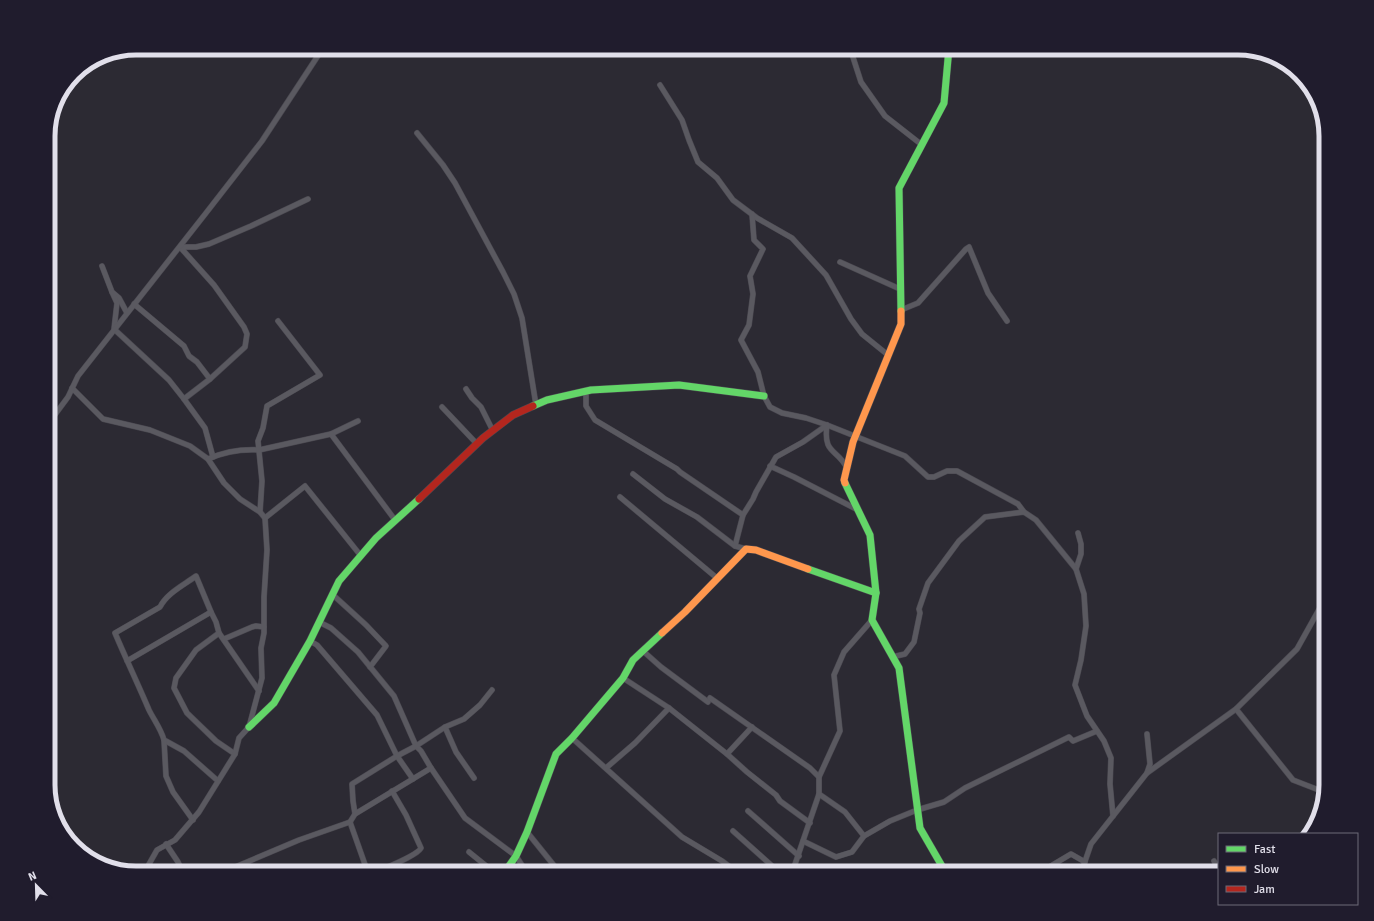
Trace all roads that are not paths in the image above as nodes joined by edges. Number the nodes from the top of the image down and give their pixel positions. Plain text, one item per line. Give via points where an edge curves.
1 (318, 55) edge
2 (852, 55) edge
3 (949, 55) edge
4 (660, 84) dead end
5 (416, 133) dead end
6 (922, 145) junction
7 (308, 199) dead end
8 (752, 214) junction
9 (180, 247) junction
10 (840, 262) dead end
11 (102, 266) dead end
12 (900, 289) junction
13 (112, 292) junction
14 (134, 304) junction
15 (901, 310) junction
16 (127, 313) junction
17 (278, 321) dead end
18 (1007, 321) dead end
19 (114, 329) junction
20 (888, 355) junction
21 (210, 379) junction
22 (72, 388) junction
23 (466, 389) dead end
24 (586, 391) junction
25 (764, 396) junction
26 (184, 399) junction
27 (536, 405) junction
28 (442, 407) dead end
29 (55, 415) edge
30 (358, 421) dead end
31 (826, 425) junction
32 (492, 431) junction
33 (332, 434) junction
34 (856, 436) junction
35 (476, 444) junction
36 (259, 450) junction
37 (210, 458) junction
38 (770, 466) junction
39 (847, 468) junction
40 (633, 474) dead end
41 (620, 497) dead end
42 (858, 510) junction
43 (260, 512) junction
44 (1024, 512) junction
45 (743, 515) junction
46 (265, 518) junction
47 (395, 520) junction
48 (1078, 533) dead end
49 (735, 546) junction
50 (746, 549) junction
51 (361, 556) junction
52 (1076, 569) junction
53 (718, 579) junction
54 (876, 593) junction
55 (332, 594) junction
56 (1319, 610) edge
57 (211, 612) junction
58 (872, 620) junction
59 (319, 622) junction
60 (264, 627) junction
61 (219, 633) junction
62 (224, 639) junction
63 (310, 641) junction
64 (643, 651) junction
65 (892, 657) junction
66 (127, 661) junction
67 (370, 667) junction
68 (623, 678) junction
69 (492, 690) dead end
70 (259, 691) junction
71 (669, 708) junction
72 (1236, 709) junction
73 (445, 727) junction
74 (752, 727) junction
75 (248, 728) junction
76 (1097, 731) junction
77 (1147, 734) dead end
78 (572, 738) junction
79 (164, 740) junction
80 (416, 746) junction
81 (235, 754) junction
82 (727, 754) junction
83 (397, 756) junction
84 (431, 768) junction
85 (606, 768) junction
86 (1147, 773) junction
87 (819, 776) junction
88 (474, 778) dead end
89 (413, 779) junction
90 (218, 781) junction
91 (1319, 790) edge
92 (392, 791) junction
93 (819, 794) junction
94 (917, 810) junction
95 (748, 811) dead end
96 (355, 814) junction
97 (1113, 816) junction
98 (193, 820) junction
99 (350, 822) junction
100 (810, 823) junction
101 (733, 831) dead end
102 (527, 832) junction
103 (864, 836) junction
104 (803, 841) junction
105 (166, 844) junction
106 (469, 852) dead end
107 (516, 856) junction
108 (799, 856) junction
109 (1214, 861) dead end
110 (1085, 862) junction
111 (148, 866) edge
112 (180, 866) edge
113 (238, 866) edge
114 (366, 866) edge
115 (389, 866) edge
116 (486, 866) edge
117 (509, 866) edge
118 (523, 866) edge
119 (554, 866) edge
120 (729, 866) edge
121 (772, 866) edge
122 (795, 866) edge
123 (942, 866) edge
124 (1051, 866) edge
125 (1084, 866) edge
126 (1217, 866) edge

1 - 9 street via 262,141
2 - 6 street via 861,82 885,116
3 - 6 street via 944,103
4 - 8 street via 682,120 698,162 717,178 732,200
5 - 27 street via 455,183 514,294 522,318
6 - 12 street via 899,188
7 - 9 street via 209,244
8 - 20 street via 792,238 826,275 862,334
8 - 25 street via 754,240 763,249 750,276 753,294 749,325 741,340 758,372
9 - 14 street
9 - 21 street via 214,285 247,334 245,347
10 - 12 street
11 - 13 street
12 - 15 street
13 - 16 street via 119,298
13 - 19 street via 117,303
14 - 16 street
14 - 21 street via 184,346 189,356
15 - 18 street via 918,303 970,247 988,294
15 - 20 street via 901,324
16 - 19 street
17 - 36 street via 320,375 267,406 258,439
19 - 22 street via 78,376
19 - 26 street via 169,380
20 - 34 street
21 - 26 street
22 - 29 street
22 - 37 street via 103,419 150,430 190,446
23 - 32 street via 481,407
24 - 25 street via 679,385
24 - 27 street
24 - 45 street via 586,406 595,420 677,468
25 - 31 street via 770,407 782,413
26 - 37 street via 205,428
27 - 32 street via 513,415
28 - 35 street
30 - 33 street
31 - 34 street
31 - 38 street via 776,457
31 - 39 street via 825,437 829,448
32 - 35 street
33 - 36 street
33 - 47 street
34 - 39 street
34 - 44 street via 905,456 928,477 947,471 957,471 1018,504
35 - 47 street
36 - 37 street via 231,451
36 - 43 street via 262,481
37 - 43 street via 224,483 240,499
38 - 42 street
38 - 45 street
39 - 42 street via 844,480
40 - 49 street
41 - 53 street
42 - 54 street via 870,535
43 - 46 street
44 - 52 street via 1036,520
44 - 65 street via 985,517 959,541 928,583 919,609 914,642 905,654
45 - 49 street
46 - 51 street via 305,486
46 - 60 street via 267,550
47 - 51 street
48 - 52 street via 1081,549
49 - 50 street
50 - 53 street
50 - 54 street via 756,550
51 - 55 street via 339,581
52 - 76 street via 1084,594 1086,626 1075,685 1087,716
53 - 64 street
54 - 58 street
55 - 59 street
55 - 67 street via 386,646
56 - 72 street via 1298,649
57 - 61 street
57 - 66 street
57 - 66 street via 196,576 172,592 160,607 115,634
58 - 65 street
58 - 87 street via 844,652 834,675 840,731
59 - 63 street
59 - 67 street via 331,628 358,652
60 - 62 street via 252,627
60 - 70 street via 261,648 262,682
61 - 62 street
61 - 81 street via 196,650 176,678 174,688 187,713 216,741
62 - 70 street
63 - 75 street via 274,703
63 - 83 street via 317,645 377,715
64 - 68 street via 633,660
64 - 74 street via 661,667
65 - 94 street via 899,668
66 - 79 street
67 - 80 street via 394,696
68 - 71 street
68 - 78 street
69 - 73 street via 464,719
70 - 75 street
71 - 82 street
71 - 85 street
72 - 86 street
72 - 91 street via 1293,780
73 - 80 street
73 - 88 street via 456,752
74 - 82 street
74 - 87 street
75 - 81 street via 239,738
76 - 94 street via 1073,741 1069,736 965,788 944,802
76 - 97 street via 1111,758
77 - 86 street via 1150,764
78 - 85 street
78 - 102 street via 556,754
79 - 90 street via 184,750
79 - 98 street via 166,776 172,792
80 - 83 street
80 - 84 street
81 - 90 street
82 - 100 street via 780,801
83 - 89 street
83 - 96 street via 352,784
84 - 89 street
84 - 107 street via 465,818
85 - 120 street via 682,837
86 - 97 street
87 - 93 street
89 - 92 street
90 - 98 street
92 - 96 street
92 - 115 street via 422,848
93 - 100 street
93 - 103 street via 845,812
94 - 103 street via 890,821
94 - 123 street via 920,828
95 - 108 street
96 - 99 street
97 - 110 street via 1091,844
98 - 105 street via 175,840
99 - 113 street
99 - 114 street
100 - 104 street
101 - 121 street
102 - 107 street
102 - 119 street
103 - 104 street via 852,852 836,857
104 - 108 street
105 - 111 street via 156,850
105 - 112 street
106 - 116 street
107 - 117 street
107 - 118 street
108 - 122 street
109 - 126 street
110 - 124 street via 1071,854
110 - 125 street

